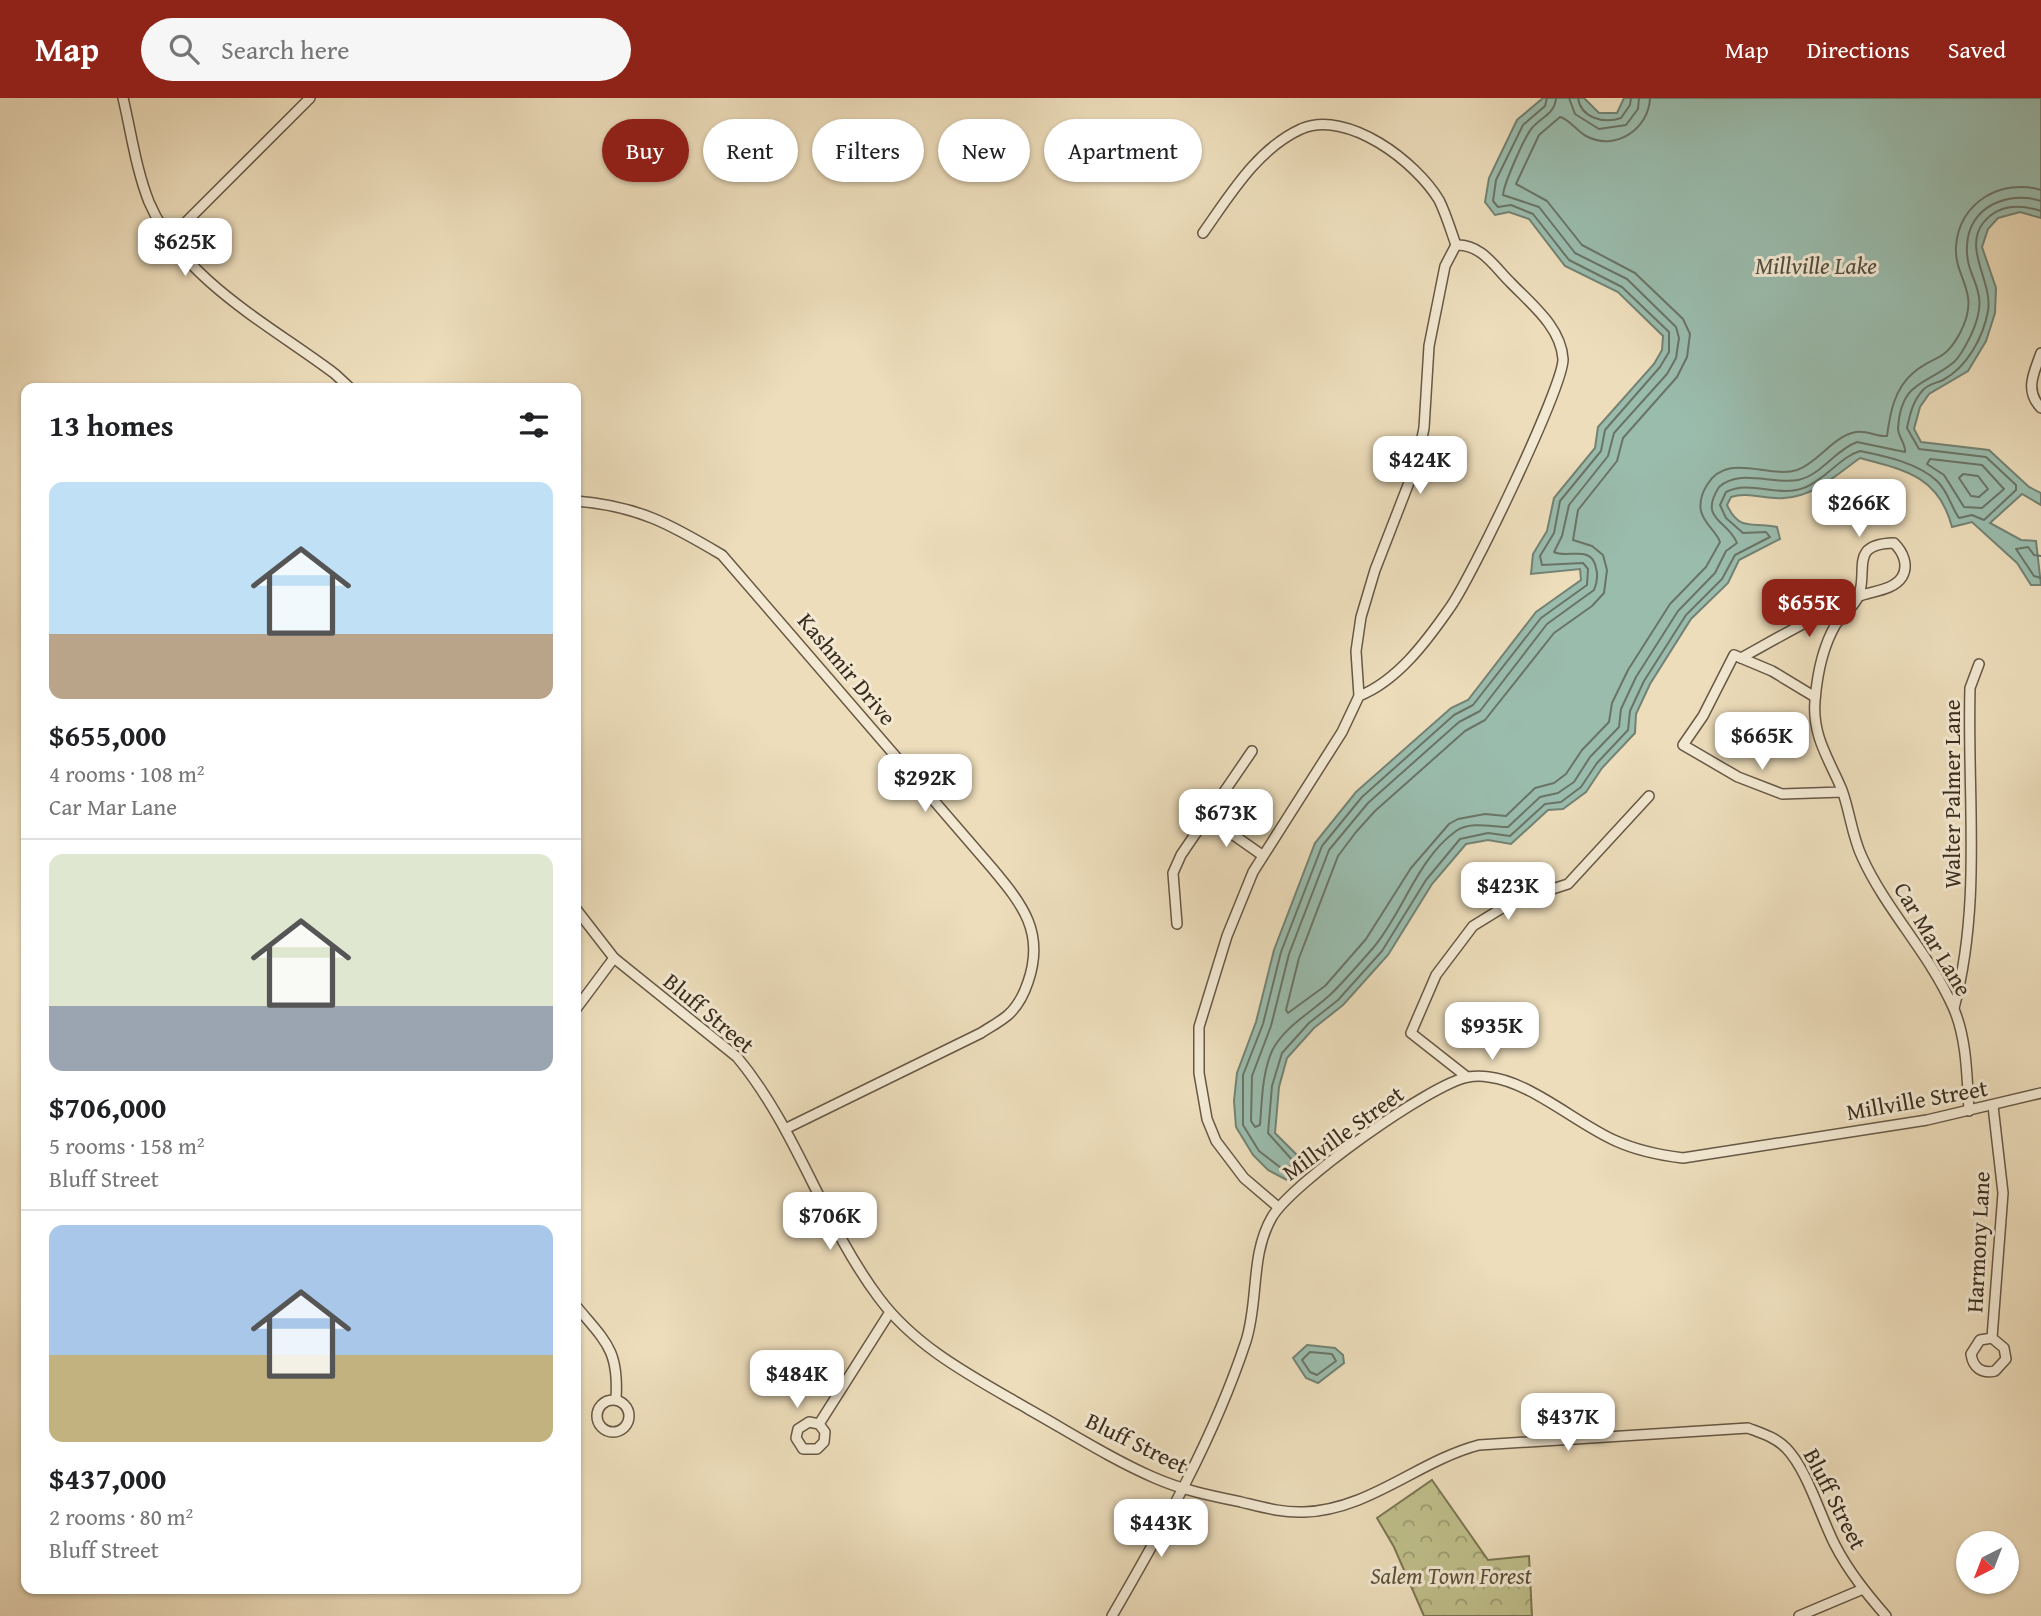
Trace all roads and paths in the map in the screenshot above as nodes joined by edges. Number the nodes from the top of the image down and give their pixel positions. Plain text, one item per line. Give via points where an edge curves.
1 (124, 98) edge
2 (310, 98) edge
3 (1203, 233) dead end
4 (170, 238) junction
5 (1456, 245) junction
6 (2041, 353) edge
7 (345, 383) edge
8 (2041, 408) edge
9 (581, 502) edge
10 (1859, 596) junction
11 (1741, 658) junction
12 (1979, 664) dead end
13 (1359, 696) junction
14 (1815, 697) junction
15 (1252, 751) dead end
16 (1842, 792) junction
17 (1649, 796) dead end
18 (1208, 817) junction
19 (1262, 855) junction
20 (581, 915) edge
21 (1177, 924) dead end
22 (614, 958) junction
23 (581, 1003) edge
24 (1954, 1008) junction
25 (1467, 1077) junction
26 (2041, 1093) edge
27 (1993, 1106) junction
28 (1969, 1111) junction
29 (785, 1129) junction
30 (1278, 1207) junction
31 (581, 1312) edge
32 (890, 1312) junction
33 (1992, 1338) dead end
34 (616, 1399) dead end
35 (819, 1424) dead end
36 (1181, 1487) junction
37 (1863, 1590) junction
38 (1112, 1616) edge
39 (1799, 1616) edge
40 (1886, 1616) edge

1 - 4 street via 145,191
2 - 4 street
3 - 5 street via 1261,158 1291,135 1320,126 1354,130 1402,158 1439,200
4 - 7 street via 215,285
5 - 13 street via 1446,266 1429,346 1417,462 1361,617 1356,651
5 - 13 street via 1469,244 1479,250 1546,321 1560,339 1563,362 1538,430 1462,590 1396,672 1379,688
6 - 8 street via 2031,382
9 - 29 street, Kashmir Drive via 629,508 671,525 722,555 992,868 1027,917 1035,962 1024,995 1010,1014 981,1033
10 - 10 street via 1860,565 1867,552 1879,544 1894,543 1905,565 1902,577 1892,586
10 - 11 street
10 - 14 street, Car Mar Lane via 1826,645
11 - 14 street
11 - 16 street via 1734,655 1683,745 1760,788 1782,794
12 - 24 street, Walter Palmer Lane via 1970,688 1972,902
13 - 19 street via 1336,742
14 - 16 street, Car Mar Lane via 1815,730
15 - 18 street
16 - 24 street, Car Mar Lane via 1862,859
17 - 25 street via 1568,884 1512,902 1473,926 1436,975 1411,1033
18 - 19 street
18 - 21 street via 1193,834 1173,873
19 - 30 street via 1227,936 1205,1003 1197,1050 1216,1141 1244,1178
20 - 22 street, Bluff Street
22 - 23 street
22 - 29 street, Bluff Street via 737,1057
24 - 28 street, Car Mar Lane
25 - 28 street, Millville Street via 1513,1084 1616,1141 1648,1153 1682,1158
25 - 30 street, Millville Street via 1430,1095 1336,1156
26 - 27 street, Millville Street
27 - 28 street, Millville Street
27 - 33 street, Harmony Lane via 2003,1193
29 - 32 street, Bluff Street via 843,1244
30 - 36 street, Millville Street via 1262,1239 1247,1337 1218,1414
31 - 34 street via 616,1360
32 - 35 street
32 - 36 street, Bluff Street via 919,1341 985,1384 1121,1462
36 - 37 street, Bluff Street via 1267,1509 1303,1513 1339,1507 1479,1445 1748,1428 1772,1436 1788,1449 1834,1544
36 - 38 street, Millville Street
37 - 39 street
37 - 40 street, Bluff Street

